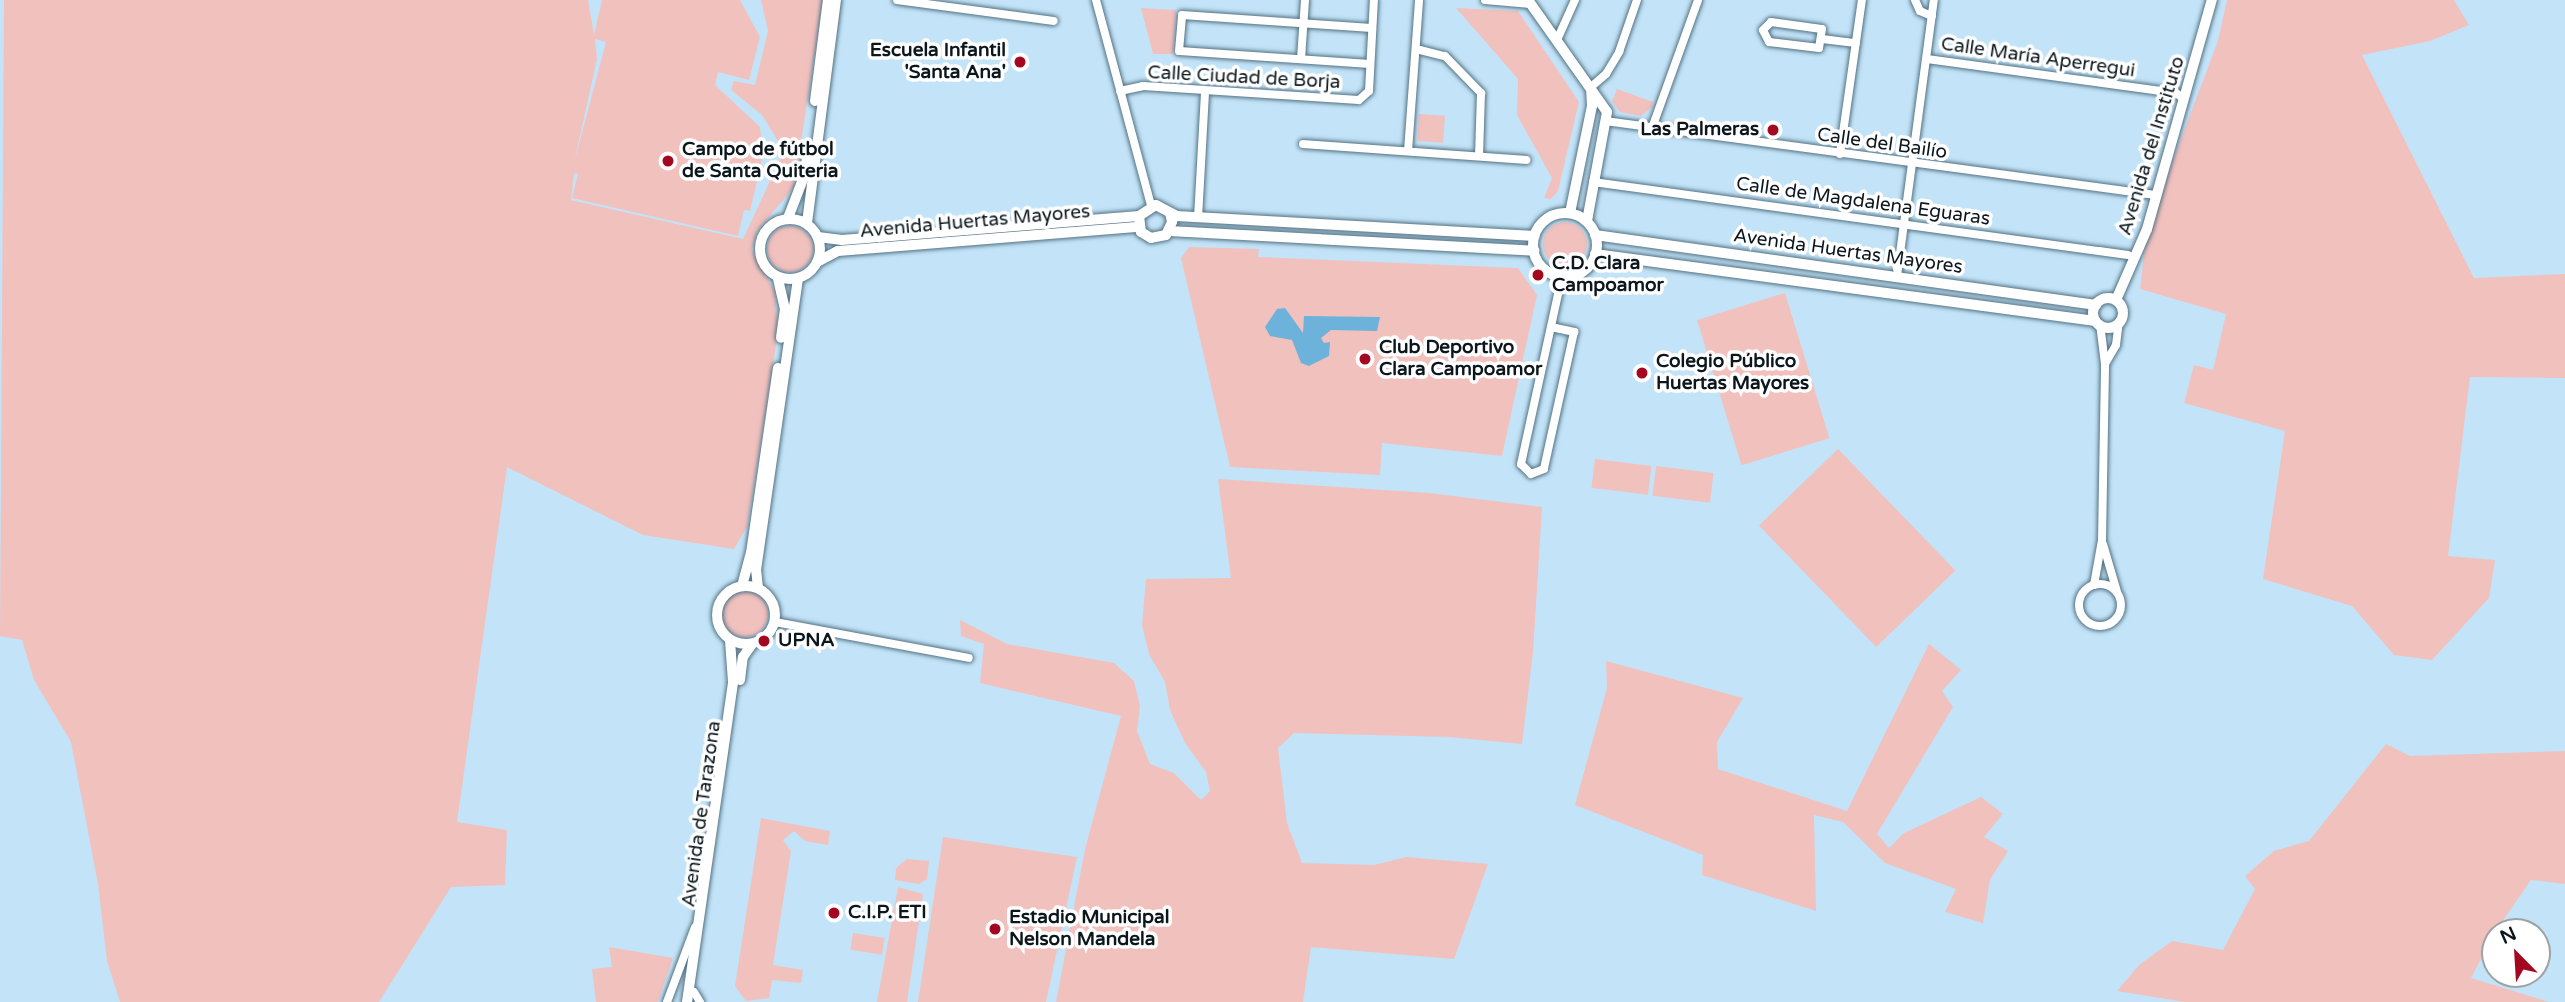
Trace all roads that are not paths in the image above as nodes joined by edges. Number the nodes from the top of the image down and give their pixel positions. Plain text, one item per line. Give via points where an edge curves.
1 (828, 0) edge
2 (836, 0) edge
3 (897, 0) edge
4 (1096, 0) edge
5 (1306, 0) edge
6 (1374, 0) edge
7 (1419, 0) edge
8 (1485, 0) edge
9 (1575, 0) edge
10 (1637, 0) edge
11 (1698, 0) edge
12 (1862, 0) edge
13 (1915, 0) edge
14 (1934, 0) edge
15 (2212, 0) edge
16 (1529, 2) edge
17 (1932, 16) junction
18 (1054, 21) dead end
19 (1304, 23) junction
20 (1372, 28) junction
21 (1822, 39) junction
22 (1557, 40) junction
23 (1856, 43) junction
24 (1416, 49) junction
25 (1927, 58) junction
26 (1301, 59) junction
27 (1370, 64) junction
28 (1591, 87) junction
29 (1121, 91) junction
30 (1205, 91) junction
31 (2184, 99) junction
32 (1605, 121) junction
33 (1653, 128) junction
34 (1303, 144) dead end
35 (1408, 151) junction
36 (1840, 154) junction
37 (1479, 156) junction
38 (1526, 160) dead end
39 (1912, 164) junction
40 (1593, 182) junction
41 (2155, 195) junction
42 (1151, 205) junction
43 (1570, 213) junction
44 (1170, 214) junction
45 (788, 218) junction
46 (1199, 218) junction
47 (1139, 221) junction
48 (1587, 221) junction
49 (807, 223) junction
50 (1904, 224) junction
51 (1170, 231) junction
52 (1595, 235) junction
53 (1534, 236) junction
54 (818, 237) junction
55 (1534, 251) junction
56 (1595, 254) junction
57 (2128, 255) dead end
58 (817, 262) junction
59 (1562, 276) junction
60 (1897, 276) junction
61 (778, 279) junction
62 (798, 279) junction
63 (2116, 300) junction
64 (2096, 304) junction
65 (2119, 322) junction
66 (2098, 323) junction
67 (1551, 327) junction
68 (2105, 364) junction
69 (2102, 540) junction
70 (2094, 585) junction
71 (742, 586) junction
72 (758, 589) junction
73 (2117, 592) junction
74 (775, 622) junction
75 (730, 640) junction
76 (752, 644) junction
77 (969, 658) dead end
78 (699, 915) junction
79 (693, 1000) edge
80 (667, 1002) edge

1 - 45 street via 805,174
2 - 49 street
3 - 18 street
4 - 29 street
5 - 19 street
6 - 20 street
7 - 24 street
8 - 16 street
9 - 22 street
10 - 28 street via 1619,52 1606,75
11 - 33 street
12 - 23 street
13 - 17 street via 1920,11
14 - 17 street
15 - 31 street, Avenida del Instituto
16 - 22 street
17 - 25 street
19 - 20 street
19 - 26 street
19 - 26 street via 1182,15 1179,51
20 - 27 street
21 - 21 street via 1822,29 1771,22 1763,30 1769,42 1819,48
21 - 23 street
22 - 28 street
23 - 36 street
24 - 35 street
24 - 37 street via 1445,56 1481,93
25 - 31 street, Calle María Aperregui via 2176,93
25 - 39 street
26 - 27 street
27 - 30 street, Calle Ciudad de Borja via 1366,97 1359,100
28 - 32 street via 1607,112
28 - 43 street via 1592,106
29 - 30 street, Calle Ciudad de Borja via 1143,86
29 - 42 street
30 - 46 street
31 - 41 street, Avenida del Instituto
32 - 33 street, Calle del Bailío
32 - 40 street
33 - 36 street, Calle del Bailío
34 - 35 street
35 - 37 street
36 - 39 street, Calle del Bailío
37 - 38 street
39 - 41 street, Calle del Bailío
39 - 50 street
40 - 48 street
40 - 50 street, Calle de Magdalena Eguaras
41 - 63 street, Avenida del Instituto via 2132,272
42 - 44 street via 1162,206
42 - 47 street
43 - 48 street
43 - 53 street via 1552,216
44 - 46 street
44 - 51 street
45 - 49 street
45 - 61 street via 776,222 761,239 762,262
46 - 53 street
47 - 51 street, Avenida Huertas Mayores via 1151,238
47 - 54 street, Avenida Huertas Mayores via 842,240
47 - 58 street, Avenida Huertas Mayores via 838,251
48 - 52 street
49 - 54 street
50 - 57 street, Calle de Magdalena Eguaras
50 - 60 street
51 - 55 street, Avenida Huertas Mayores
52 - 56 street
52 - 60 street, Avenida Huertas Mayores
53 - 55 street
54 - 58 street
55 - 59 street via 1544,268
56 - 59 street via 1583,271
56 - 66 street, Avenida Huertas Mayores
58 - 62 street
59 - 67 street
60 - 64 street, Avenida Huertas Mayores
61 - 62 street
61 - 71 street via 785,309 751,553
62 - 72 street via 756,570
63 - 64 street via 2105,298
63 - 65 street via 2123,310
64 - 66 street
65 - 66 street via 2110,327
65 - 68 street via 2116,345
66 - 68 street
67 - 67 street via 1521,464 1531,474 1544,469 1574,332
68 - 69 street
69 - 70 street
69 - 73 street
70 - 73 street
70 - 73 street via 2079,603 2090,624 2106,626 2119,615
71 - 72 street
71 - 75 street via 719,604 718,624
72 - 74 street via 773,602
74 - 76 street via 762,640
74 - 77 street
75 - 76 street
75 - 78 street, Avenida de Tarazona via 733,682
76 - 79 street, Avenida de Tarazona via 743,657
78 - 79 street, Avenida de Tarazona
78 - 80 street, Avenida de Tarazona

